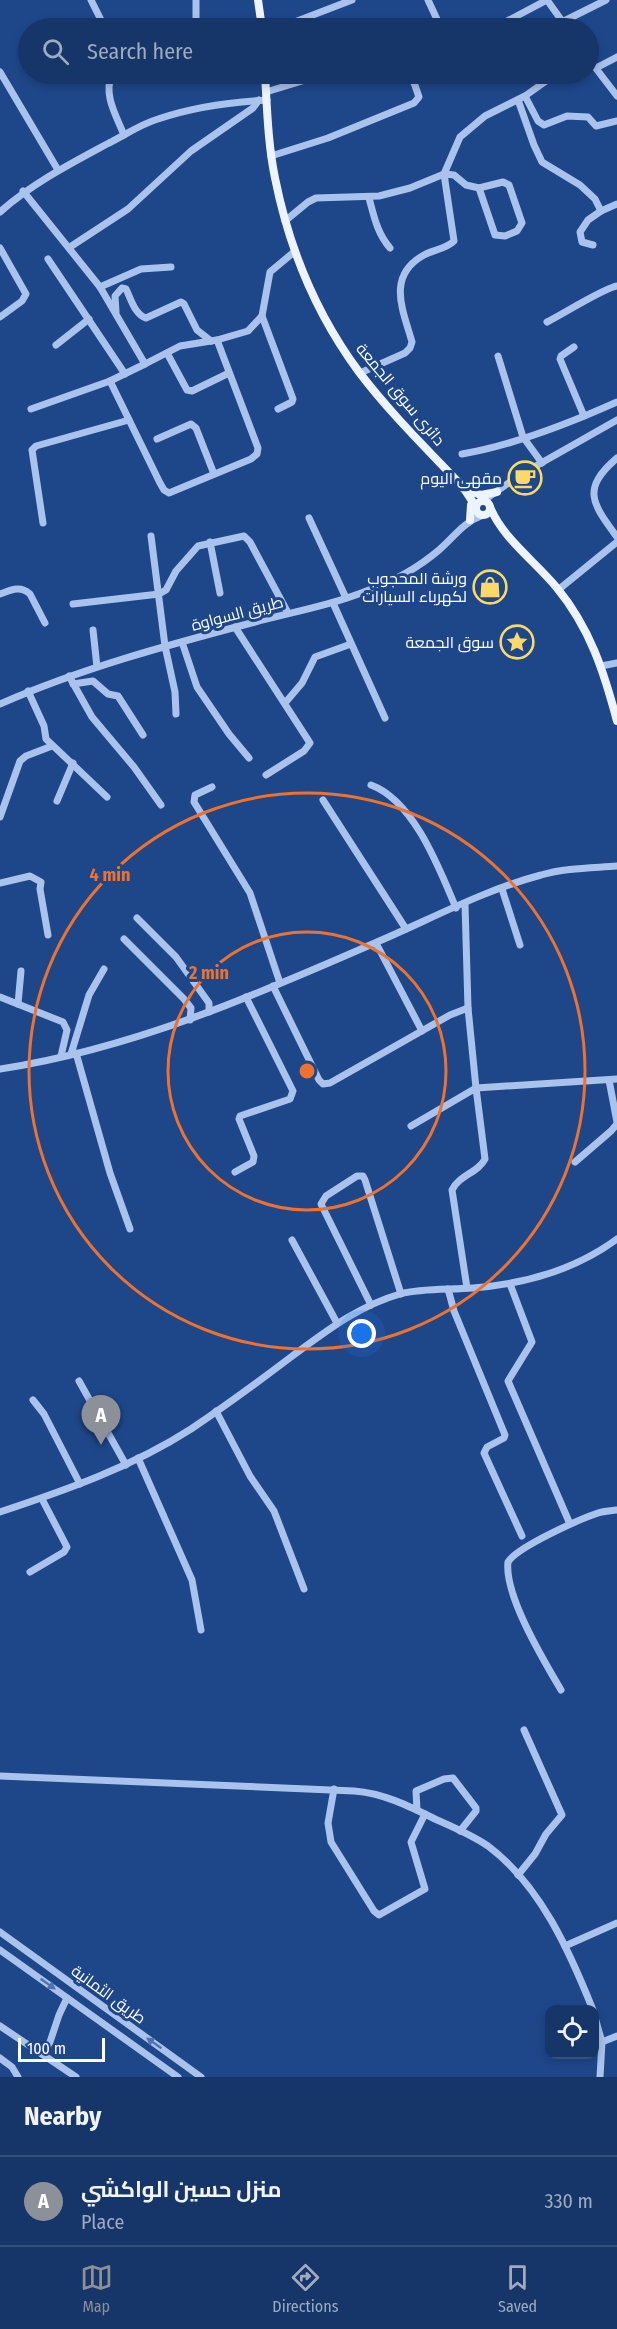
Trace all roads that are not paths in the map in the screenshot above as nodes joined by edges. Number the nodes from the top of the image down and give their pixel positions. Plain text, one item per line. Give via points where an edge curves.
1 (91, 0) edge
2 (196, 0) edge
3 (258, 0) edge
4 (352, 0) edge
5 (428, 0) edge
6 (547, 0) edge
7 (606, 0) edge
8 (100, 18) edge
9 (196, 18) edge
10 (261, 18) edge
11 (305, 18) edge
12 (436, 18) edge
13 (513, 18) edge
14 (559, 18) edge
15 (576, 18) edge
16 (617, 57) edge
17 (599, 66) edge
18 (0, 72) edge
19 (599, 72) edge
20 (108, 84) edge
21 (265, 84) edge
22 (298, 84) edge
23 (414, 84) edge
24 (541, 84) edge
25 (617, 96) edge
26 (264, 97) junction
27 (521, 98) junction
28 (617, 121) edge
29 (124, 135) junction
30 (271, 156) junction
31 (58, 170) junction
32 (444, 174) junction
33 (479, 188) junction
34 (23, 191) junction
35 (369, 198) junction
36 (617, 204) edge
37 (602, 211) junction
38 (0, 212) edge
39 (285, 221) junction
40 (593, 245) dead end
41 (70, 247) junction
42 (0, 248) edge
43 (390, 248) dead end
44 (294, 252) junction
45 (48, 259) dead end
46 (171, 267) dead end
47 (617, 286) edge
48 (100, 287) junction
49 (116, 312) junction
50 (0, 316) edge
51 (262, 316) junction
52 (89, 319) junction
53 (547, 322) dead end
54 (214, 341) junction
55 (56, 345) dead end
56 (574, 347) dead end
57 (166, 353) junction
58 (498, 356) dead end
59 (145, 364) junction
60 (229, 373) junction
61 (360, 373) junction
62 (125, 374) junction
63 (110, 381) junction
64 (617, 402) edge
65 (32, 409) dead end
66 (278, 409) dead end
67 (584, 416) junction
68 (129, 420) junction
69 (617, 420) edge
70 (523, 437) junction
71 (158, 439) dead end
72 (462, 454) dead end
73 (617, 458) edge
74 (542, 463) junction
75 (214, 474) junction
76 (465, 491) junction
77 (498, 491) junction
78 (482, 508) junction
79 (309, 518) dead end
80 (43, 522) dead end
81 (469, 522) junction
82 (151, 536) dead end
83 (617, 537) edge
84 (210, 542) junction
85 (617, 542) edge
86 (558, 590) junction
87 (220, 592) dead end
88 (0, 594) edge
89 (159, 594) junction
90 (346, 598) junction
91 (333, 603) junction
92 (73, 604) dead end
93 (288, 613) junction
94 (45, 623) dead end
95 (235, 627) junction
96 (93, 630) dead end
97 (182, 642) junction
98 (351, 644) junction
99 (165, 646) junction
100 (617, 663) edge
101 (601, 666) junction
102 (97, 667) junction
103 (69, 676) junction
104 (73, 684) junction
105 (28, 691) junction
106 (614, 696) edge
107 (285, 703) junction
108 (0, 704) edge
109 (176, 714) dead end
110 (385, 718) dead end
111 (617, 721) edge
112 (143, 735) dead end
113 (52, 746) junction
114 (249, 758) dead end
115 (73, 764) junction
116 (266, 775) dead end
117 (370, 785) dead end
118 (212, 787) dead end
119 (106, 797) dead end
120 (323, 800) dead end
121 (57, 801) dead end
122 (161, 805) dead end
123 (0, 818) edge
124 (617, 866) edge
125 (0, 883) edge
126 (502, 888) junction
127 (465, 904) junction
128 (456, 908) junction
129 (136, 918) dead end
130 (406, 929) junction
131 (48, 935) dead end
132 (124, 939) dead end
133 (376, 943) junction
134 (520, 945) dead end
135 (104, 969) dead end
136 (21, 971) dead end
137 (277, 984) junction
138 (0, 997) edge
139 (246, 997) junction
140 (18, 1004) junction
141 (468, 1008) junction
142 (209, 1012) junction
143 (190, 1020) junction
144 (422, 1031) junction
145 (74, 1053) junction
146 (61, 1056) junction
147 (0, 1070) edge
148 (617, 1079) edge
149 (609, 1080) junction
150 (476, 1088) junction
151 (617, 1123) edge
152 (411, 1126) dead end
153 (575, 1162) dead end
154 (235, 1172) dead end
155 (129, 1229) dead end
156 (617, 1239) edge
157 (292, 1240) dead end
158 (510, 1284) junction
159 (467, 1288) junction
160 (448, 1289) junction
161 (401, 1294) junction
162 (371, 1305) junction
163 (337, 1323) junction
164 (79, 1381) dead end
165 (33, 1400) dead end
166 (216, 1411) junction
167 (138, 1458) junction
168 (126, 1465) junction
169 (80, 1484) junction
170 (42, 1499) junction
171 (617, 1510) edge
172 (0, 1512) edge
173 (570, 1524) junction
174 (522, 1536) dead end
175 (30, 1572) dead end
176 (304, 1589) dead end
177 (201, 1630) dead end
178 (561, 1690) dead end
179 (524, 1730) dead end
180 (0, 1776) edge
181 (334, 1790) junction
182 (421, 1812) junction
183 (460, 1831) junction
184 (518, 1875) junction
185 (617, 1923) edge
186 (0, 1932) edge
187 (565, 1946) junction
188 (0, 1950) edge
189 (67, 1998) junction
190 (591, 2005) edge
191 (0, 2026) edge
192 (599, 2032) edge
193 (617, 2036) edge
194 (602, 2042) junction
195 (42, 2054) junction
196 (0, 2058) edge
197 (66, 2074) edge
198 (18, 2077) edge
199 (76, 2077) edge
200 (178, 2077) edge
201 (201, 2077) edge
202 (600, 2077) edge

1 - 8 street
2 - 9 street
3 - 10 main road
4 - 11 street
5 - 12 street
6 - 13 street
6 - 14 street
7 - 15 street
16 - 17 street
18 - 31 street
19 - 25 street
20 - 29 street via 109,97
21 - 26 main road, دائرى سوق الجمعة
22 - 26 street
23 - 30 street via 419,97 414,103
24 - 27 street
26 - 29 street via 156,119
26 - 30 main road, دائرى سوق الجمعة
26 - 41 street via 191,151 128,209
27 - 28 street via 544,125 567,116 588,117 596,126
27 - 32 street via 469,128 455,147
27 - 37 street via 542,162 580,185
29 - 31 street
30 - 39 main road, دائرى سوق الجمعة
31 - 34 street
32 - 33 street
32 - 35 street
32 - 61 street via 453,241 411,265 399,287 412,342 410,348
33 - 33 street via 495,235 518,231 522,223 509,185 503,182
34 - 38 street
34 - 41 street
35 - 39 street via 316,198
35 - 43 street via 377,229
36 - 37 street
37 - 40 street via 588,220 580,232 582,242
39 - 44 main road, دائرى سوق الجمعة
41 - 48 street
42 - 50 street via 26,294
44 - 51 street via 270,272
44 - 61 main road, دائرى سوق الجمعة via 320,309
45 - 52 street
46 - 48 street via 141,269
47 - 53 street
48 - 49 street
49 - 54 street via 115,296 122,288 137,312 146,318 181,302 197,330
49 - 59 street
51 - 54 street via 249,331
51 - 66 street via 293,399
52 - 55 street
52 - 62 street
54 - 57 street via 180,346
54 - 60 street
56 - 67 street via 560,359
57 - 59 street
57 - 60 street via 187,390
58 - 70 street
59 - 62 street
60 - 75 street via 258,448 251,459
61 - 76 main road, دائرى سوق الجمعة
62 - 63 street
63 - 65 street
63 - 68 street
64 - 67 street
67 - 70 street
68 - 75 street via 164,490 169,493
68 - 80 street via 32,450
69 - 74 street
70 - 72 street
70 - 74 street
71 - 75 street via 191,424
73 - 83 street via 597,478 594,495 597,507
74 - 77 street
76 - 77 main road via 481,495
76 - 78 main road, دائرى سوق الجمعة
76 - 81 main road
77 - 78 street, طريق السواوة
78 - 81 street, طريق السواوة
78 - 86 main road, دائرى سوق الجمعة
79 - 90 street
81 - 90 street, طريق السواوة via 414,568
82 - 89 street
84 - 87 street
84 - 89 street via 198,546
84 - 93 street via 244,536
85 - 86 street
86 - 101 main road via 592,641
88 - 94 street via 26,590
89 - 92 street
89 - 99 street
90 - 91 street, طريق السواوة
91 - 93 street, طريق السواوة
91 - 98 street
93 - 95 street, طريق السواوة
95 - 97 street, طريق السواوة
95 - 107 street
96 - 102 street
97 - 99 street, طريق السواوة
97 - 114 street via 196,687
98 - 107 street via 315,657 302,683
98 - 110 street
99 - 102 street, طريق السواوة
99 - 109 street
100 - 101 street
101 - 106 main road
102 - 103 street, طريق السواوة
103 - 104 street
103 - 105 street, طريق السواوة
104 - 112 street via 93,681 108,694 118,696
104 - 122 street via 92,717
105 - 108 street, طريق السواوة
105 - 113 street
106 - 111 main road
107 - 116 street via 310,743
113 - 115 street
113 - 123 street via 20,761
115 - 119 street
115 - 121 street
117 - 128 street via 387,792 423,837
118 - 137 street via 195,795 194,802 250,893
120 - 130 street
124 - 126 street via 552,872
125 - 131 street via 37,878
126 - 127 street
126 - 134 street
127 - 128 street
127 - 141 street
128 - 130 street
129 - 142 street via 176,957 209,1004
130 - 133 street
132 - 143 street via 184,999 191,1008
133 - 137 street
133 - 144 street
135 - 145 street via 89,995
136 - 140 street
137 - 139 street
137 - 144 street via 323,1084
138 - 140 street
139 - 142 street
139 - 154 street via 293,1094 290,1099 240,1116 254,1156 253,1162
140 - 146 street via 67,1026
141 - 144 street
141 - 150 street
142 - 143 street
143 - 145 street
145 - 146 street
145 - 155 street
146 - 147 street
148 - 149 street
149 - 150 street
149 - 151 street
150 - 152 street
150 - 159 street via 485,1159 456,1181 452,1190
151 - 153 street
156 - 158 street via 565,1268
157 - 163 street
158 - 159 street
158 - 173 street via 532,1342 508,1381
159 - 160 street
160 - 161 street
160 - 174 street via 505,1435 484,1453
161 - 162 street
161 - 162 street via 365,1180 357,1176 326,1196 321,1204
162 - 163 street
163 - 166 street
164 - 168 street
165 - 169 street
166 - 167 street
166 - 176 street via 250,1476 274,1511
167 - 168 street
167 - 177 street via 192,1580
168 - 169 street
169 - 170 street
170 - 172 street
170 - 175 street via 67,1550
171 - 173 street
173 - 178 street via 516,1553 507,1566 527,1627
179 - 184 street via 562,1815
180 - 181 street
181 - 182 street via 371,1793
181 - 182 street via 328,1823 331,1842 379,1915 424,1889 411,1842
182 - 183 street
182 - 183 street via 416,1791 453,1778 476,1808
183 - 184 street via 486,1845
184 - 187 street
185 - 187 street
201 -> 186 street, طريق الثمانية
187 - 190 street
188 -> 189 street
189 - 195 street
189 - 200 street
191 - 195 street
192 - 194 street
193 - 194 street
194 - 202 street
195 - 197 street
196 - 198 street
197 - 199 street

